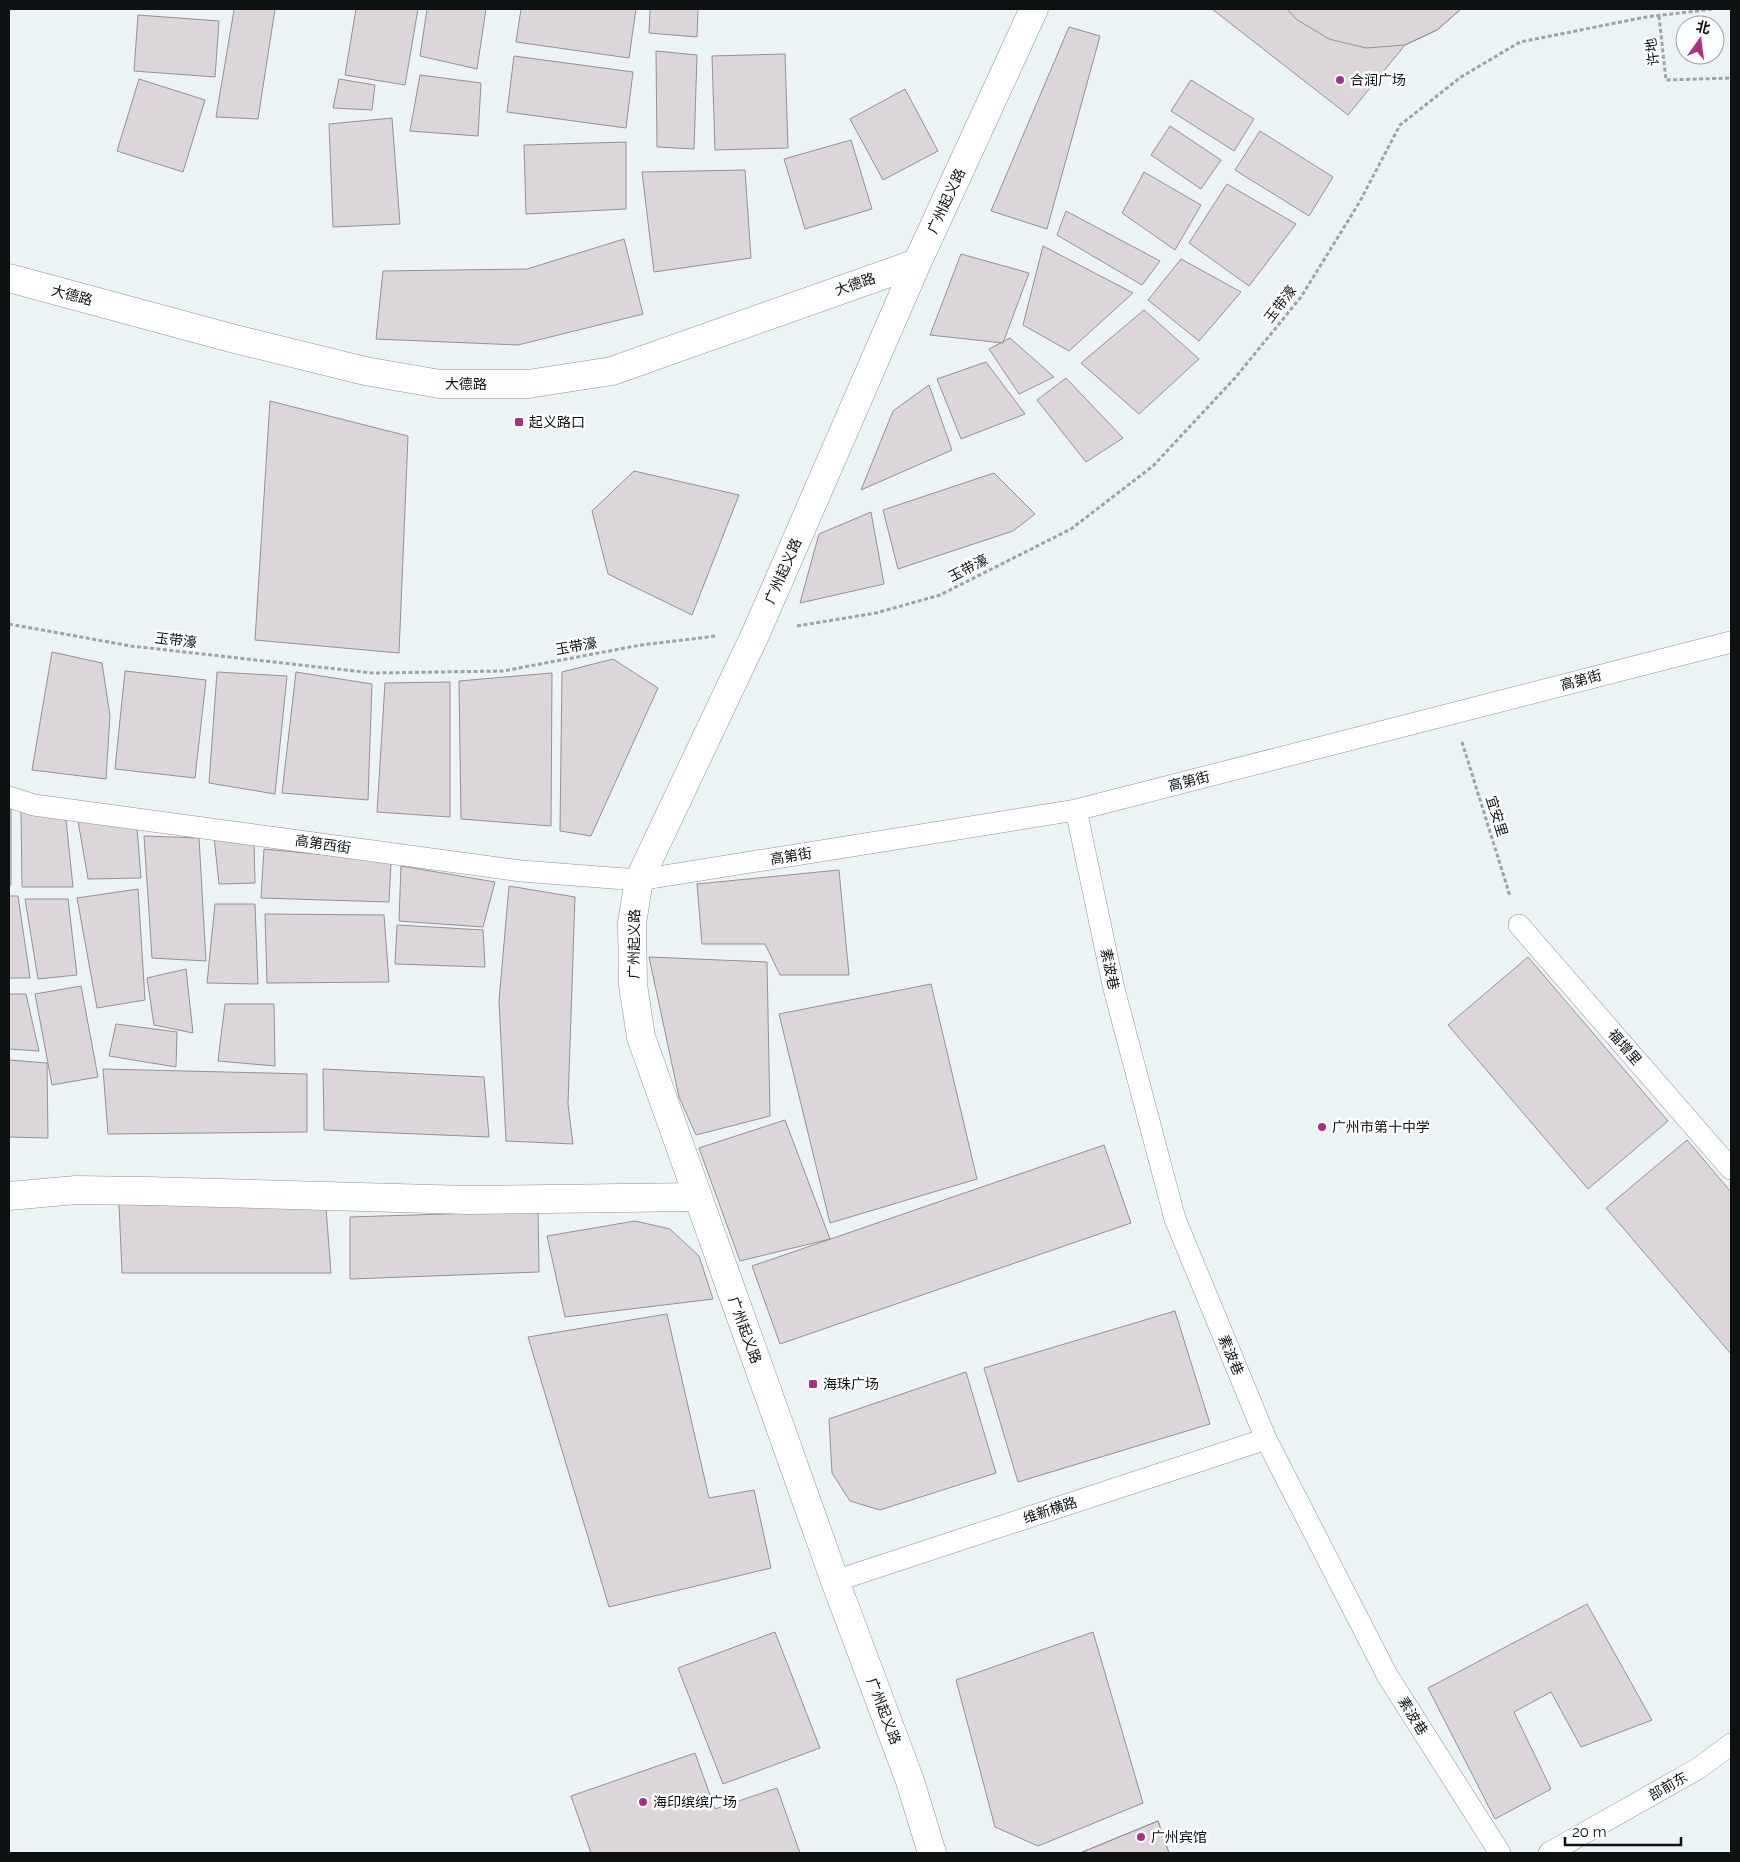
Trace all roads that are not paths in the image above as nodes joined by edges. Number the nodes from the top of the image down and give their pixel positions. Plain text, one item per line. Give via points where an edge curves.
1 (1034, 9) edge
2 (917, 263) junction
3 (9, 278) edge
4 (1731, 642) edge
5 (9, 797) edge
6 (1076, 810) junction
7 (638, 880) junction
8 (1519, 925) road end
9 (1731, 1169) edge
10 (9, 1196) edge
11 (697, 1198) junction
12 (1266, 1439) junction
13 (835, 1581) junction
14 (1731, 1744) edge
15 (932, 1853) edge
16 (1500, 1853) edge
17 (1549, 1853) edge

1 - 2 main road, 广州起义路
2 - 3 main road, 大德路 via 612,371 528,384 440,384 365,371
2 - 7 main road, 广州起义路 via 756,633
4 - 6 lane, 高第街
5 - 7 lane, 高第西街 via 34,805 521,872
6 - 7 lane, 高第街
6 - 12 lane, 素波巷 via 1114,990 1175,1219
7 - 11 main road, 广州起义路 via 632,932 633,985 641,1037
8 - 9 lane, 福增里
10 - 11 main road via 85,1190 479,1200
11 - 13 main road, 广州起义路
12 - 13 lane, 维新横路
12 - 16 lane, 素波巷 via 1387,1675
13 - 15 main road, 广州起义路 via 910,1781
14 - 17 lane, 部前东 via 1699,1768

